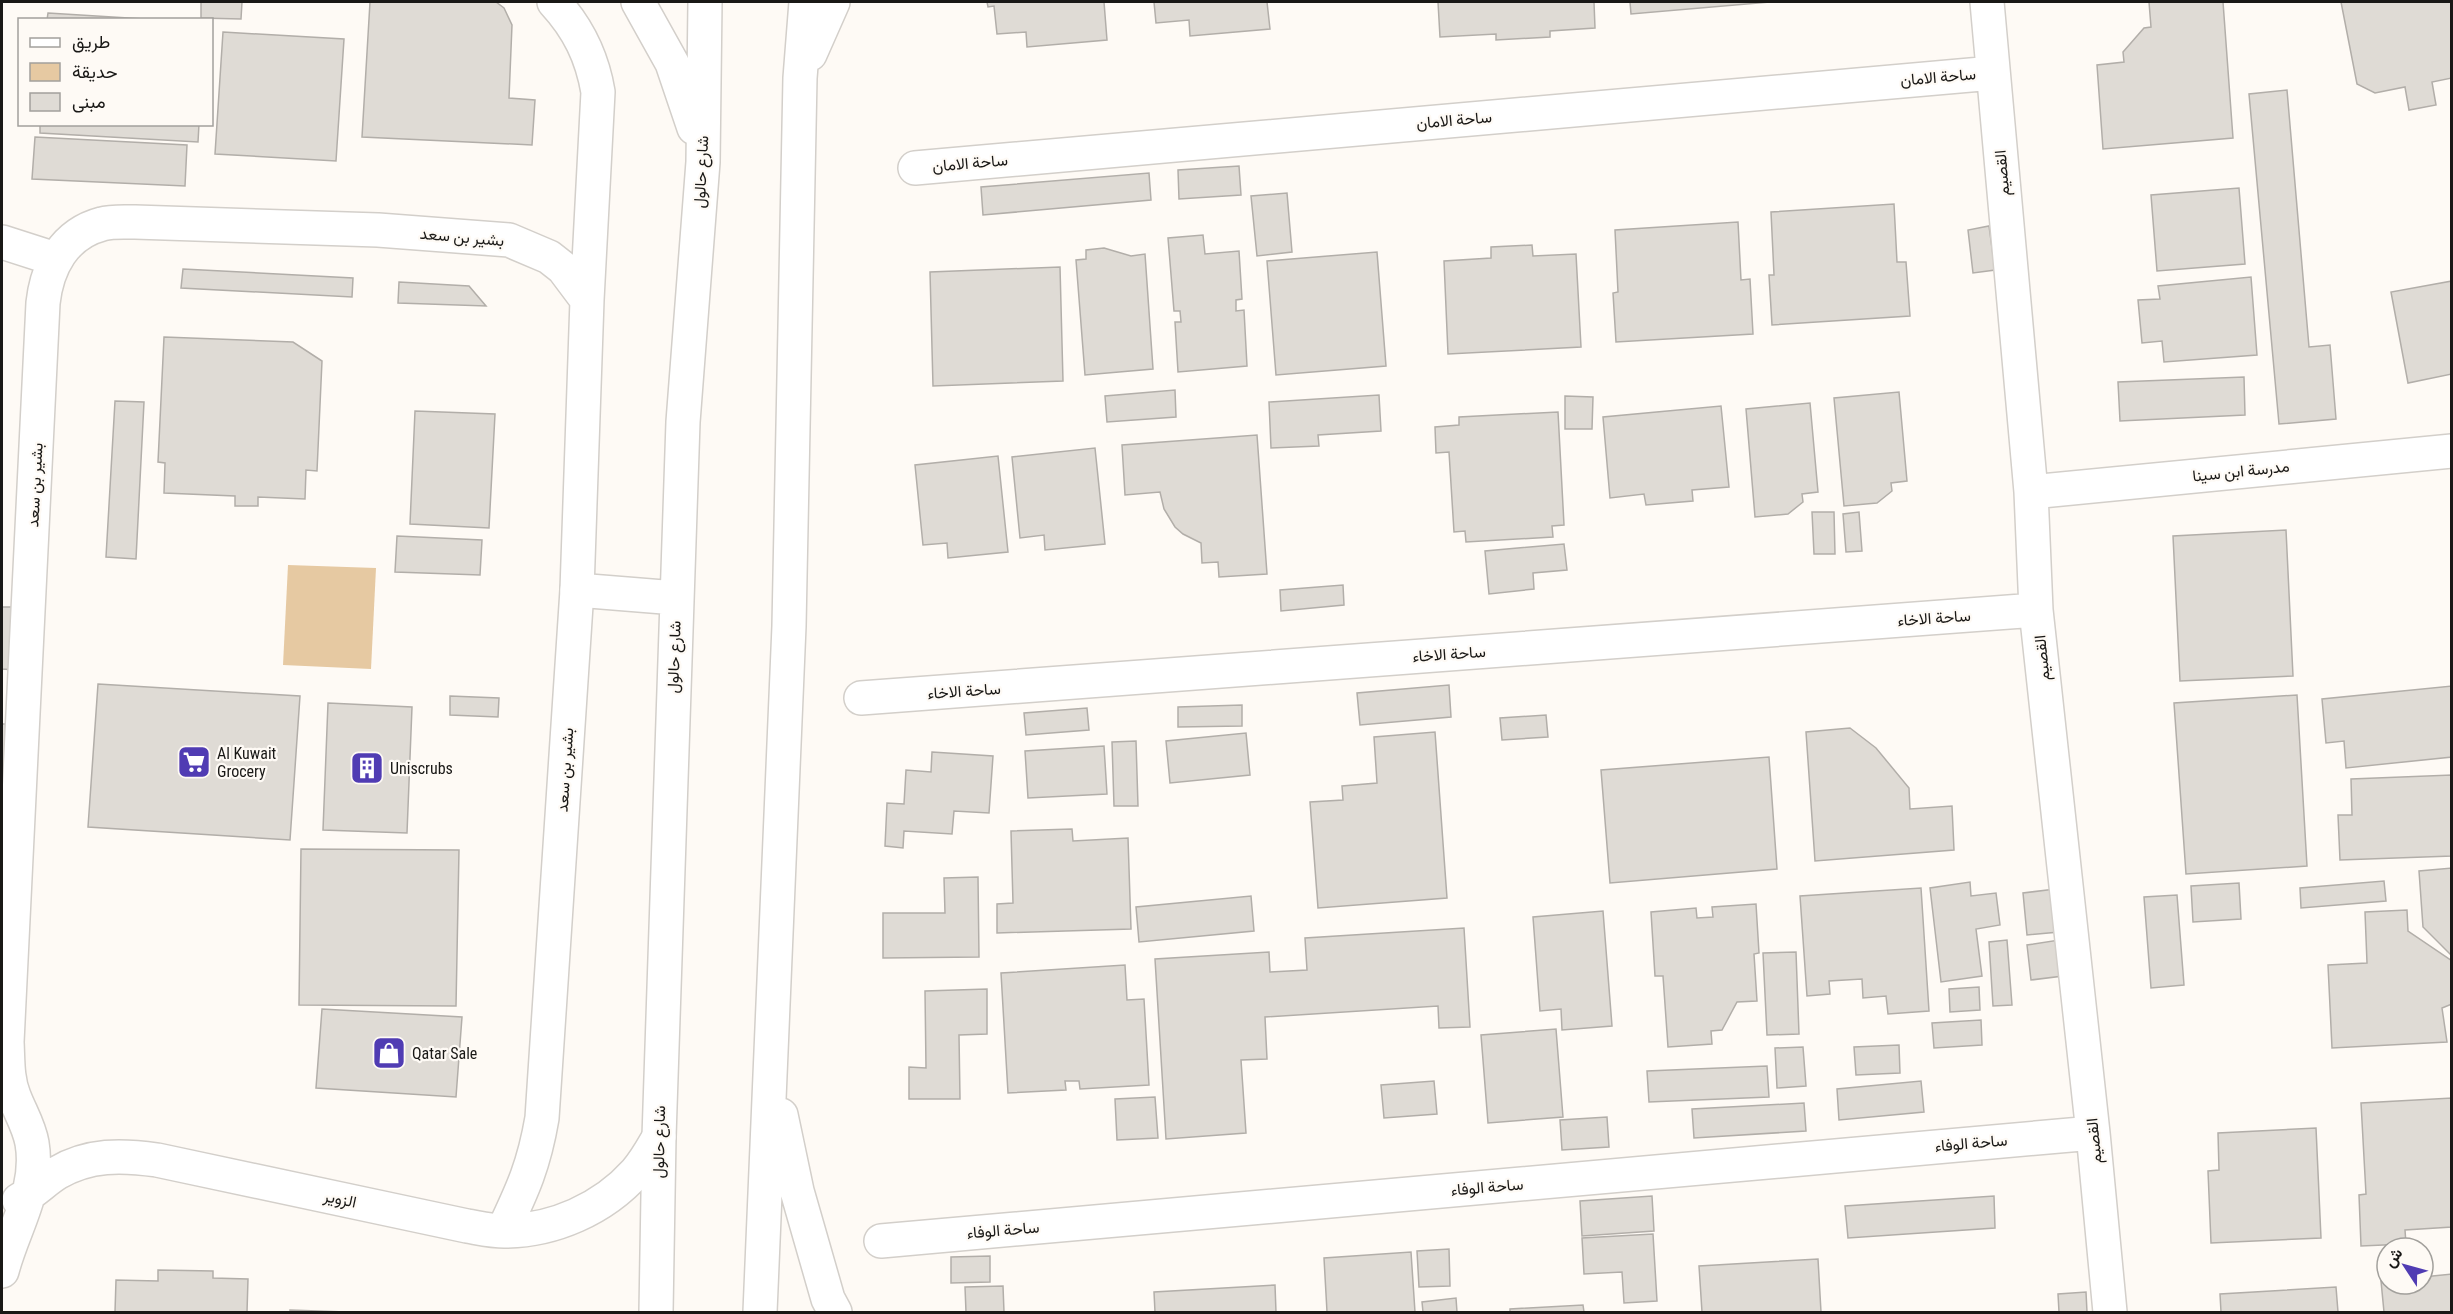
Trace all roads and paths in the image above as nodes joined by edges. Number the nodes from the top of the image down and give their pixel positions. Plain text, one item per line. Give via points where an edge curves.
1 (554, 2) edge
2 (638, 2) edge
3 (705, 2) edge
4 (806, 2) edge
5 (833, 2) edge
6 (1987, 2) edge
7 (1993, 73) junction
8 (800, 78) junction
9 (703, 162) junction
10 (915, 168) dead end
11 (2, 242) edge
12 (55, 259) junction
13 (587, 300) junction
14 (2451, 451) edge
15 (2031, 492) junction
16 (577, 590) junction
17 (676, 598) junction
18 (2036, 610) junction
19 (861, 698) dead end
20 (771, 1067) junction
21 (2093, 1133) junction
22 (659, 1137) junction
23 (30, 1194) junction
24 (2, 1209) edge
25 (503, 1231) junction
26 (881, 1241) dead end
27 (2, 1271) edge
28 (656, 1312) edge
29 (760, 1312) edge
30 (835, 1312) edge
31 (2110, 1312) edge

1 - 13 street, بشير بن سعد via 582,39 598,92
2 - 9 street via 672,63
3 - 9 street, شارع حالول
4 - 8 street
5 - 8 street
6 - 7 street, القصيم
7 - 10 street, ساحة الامان
7 - 15 street, القصيم
8 - 20 street via 789,626
9 - 17 street, شارع حالول via 683,422
11 - 12 street
12 - 13 street, بشير بن سعد via 73,239 102,224 135,222 378,230 509,240 549,257 563,268
12 - 23 street, بشير بن سعد via 45,283 43,303 8,1042 13,1095 32,1144
13 - 16 street, بشير بن سعد
14 - 15 street, مدرسة ابن سينا
15 - 18 street, القصيم
16 - 17 street
16 - 25 street, بشير بن سعد via 542,1118 527,1182
17 - 22 street, شارع حالول
18 - 19 street, ساحة الاخاء
18 - 21 street, القصيم
20 - 29 street
20 - 30 street via 797,1191
21 - 26 street, ساحة الوفاء
21 - 31 street, القصيم
22 - 25 street, الزوير via 636,1172 606,1199 570,1219 537,1228
22 - 28 street, شارع حالول
23 - 24 street, الزوير
23 - 25 street, الزوير via 57,1173 88,1159 123,1155
23 - 27 street, بشير بن سعد

